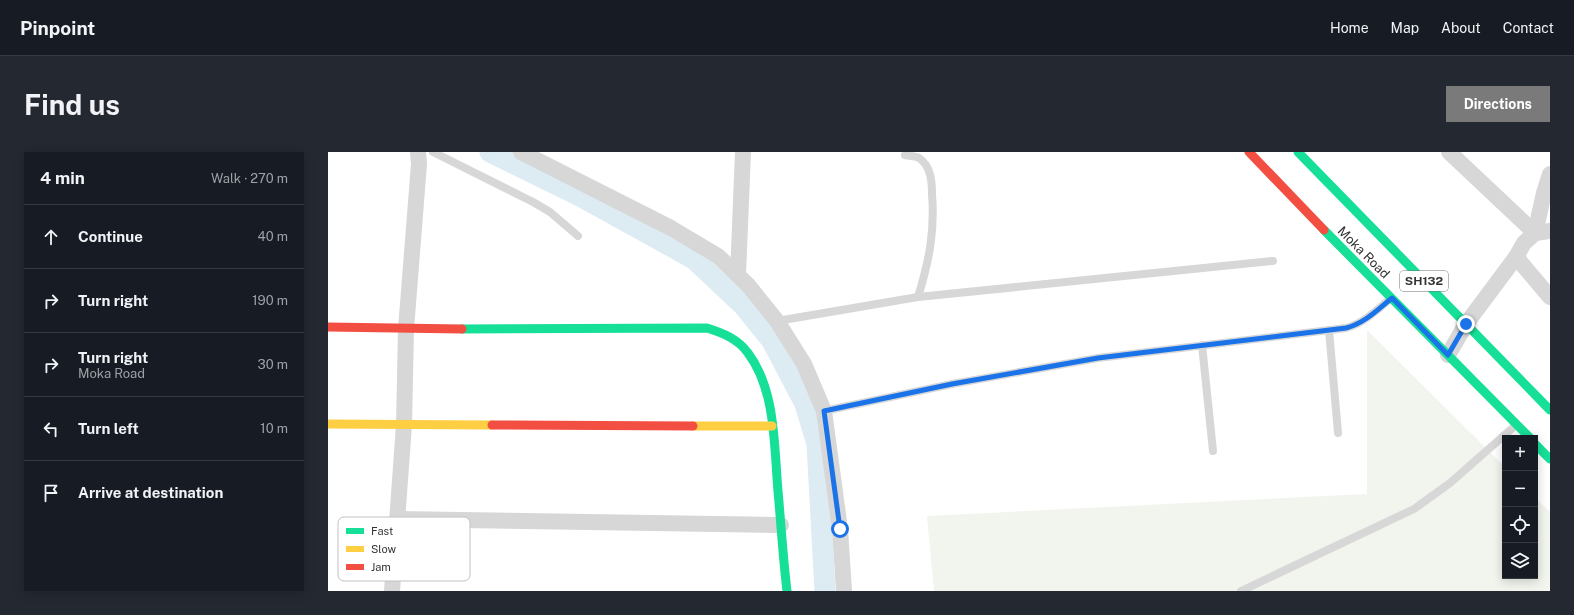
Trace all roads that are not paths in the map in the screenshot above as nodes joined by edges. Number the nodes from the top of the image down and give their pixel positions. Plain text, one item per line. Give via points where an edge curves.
1 (418, 152) edge
2 (433, 152) edge
3 (521, 152) edge
4 (743, 152) edge
5 (1249, 152) edge
6 (1298, 152) edge
7 (1449, 152) edge
8 (905, 155) dead end
9 (1550, 174) edge
10 (1542, 232) edge
11 (578, 236) dead end
12 (1516, 257) junction
13 (1273, 261) dead end
14 (738, 275) junction
15 (918, 297) junction
16 (1550, 297) edge
17 (1392, 298) junction
18 (777, 321) junction
19 (1466, 324) junction
20 (328, 327) edge
21 (406, 328) junction
22 (1329, 330) junction
23 (1202, 345) junction
24 (1448, 355) junction
25 (1550, 410) edge
26 (824, 411) junction
27 (328, 424) edge
28 (404, 425) junction
29 (1517, 425) junction
30 (772, 426) junction
31 (1338, 433) dead end
32 (1527, 435) edge
33 (1538, 447) edge
34 (1213, 451) dead end
35 (1550, 459) edge
36 (398, 517) edge
37 (470, 520) edge
38 (781, 524) junction
39 (393, 581) edge
40 (392, 591) edge
41 (787, 591) edge
42 (844, 591) edge
43 (1241, 591) edge

1 - 21 street
2 - 11 lane via 539,205
3 - 14 street via 671,228 718,256
4 - 14 street
5 - 17 street, Moka Road / SH132
6 - 19 street, Moka Road / SH132
7 - 10 street
8 - 15 lane via 919,157 932,180 932,240
9 - 10 street via 1544,193
10 - 12 street via 1524,242
12 - 16 street
12 - 19 street
13 - 15 lane
14 - 18 street
15 - 18 lane
17 - 22 lane via 1366,320 1356,325
17 - 24 street, Moka Road / SH132
18 - 26 street via 804,364
19 - 24 street
19 - 25 street, Moka Road / SH132
20 - 21 street
21 - 28 street
21 - 30 street via 707,328 722,332 734,338 751,357 766,388
22 - 23 lane
22 - 31 lane
23 - 26 lane via 1098,358 952,384
23 - 34 lane
24 - 29 street, Moka Road / SH132
26 - 42 street via 840,529
27 - 28 street
28 - 30 street
28 - 36 street
29 - 32 street, Moka Road / SH132
29 - 43 lane via 1450,483 1414,509
30 - 38 street
33 - 35 street
37 - 38 street
38 - 41 street
39 - 40 street

